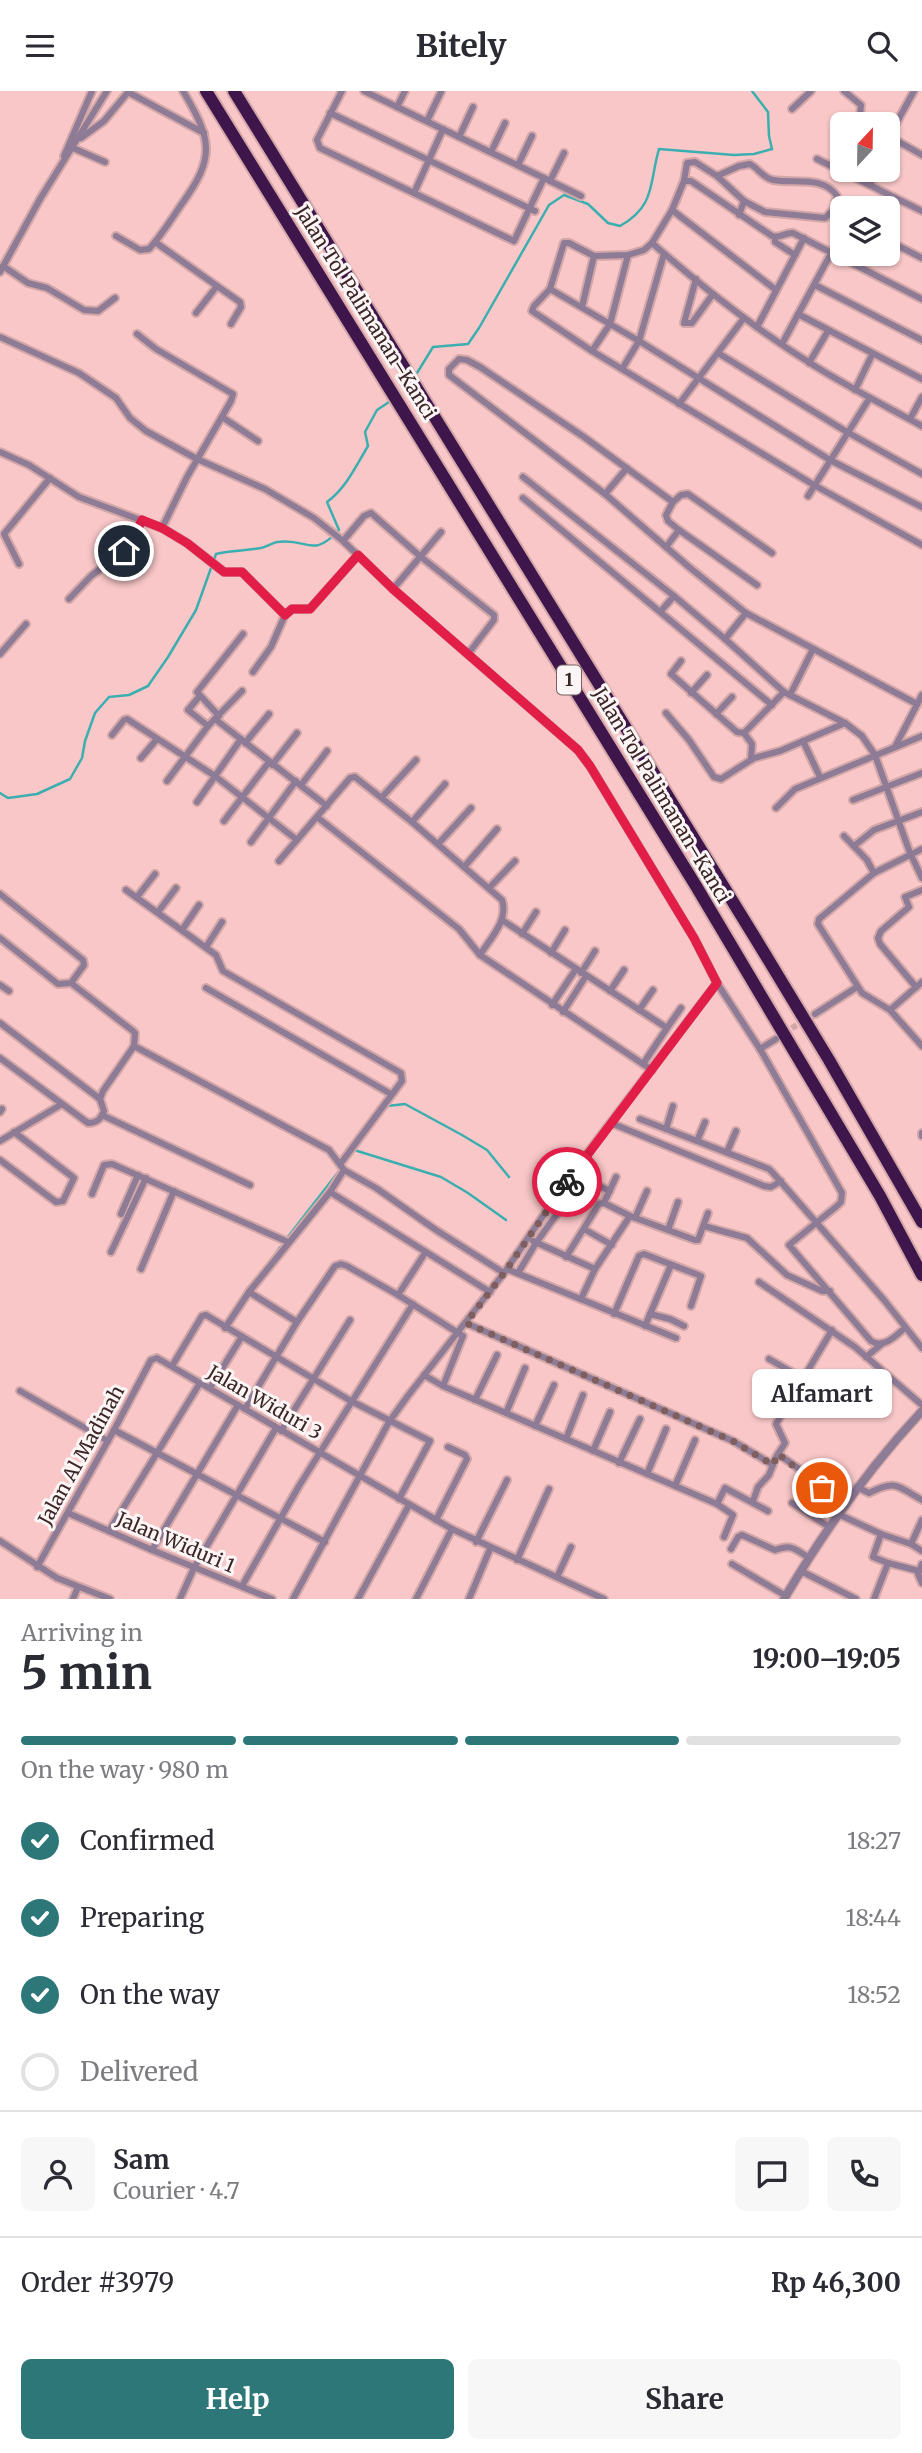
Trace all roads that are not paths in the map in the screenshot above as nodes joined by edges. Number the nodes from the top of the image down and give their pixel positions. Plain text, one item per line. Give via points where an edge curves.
1 (92, 91) edge
2 (107, 91) edge
3 (183, 91) edge
4 (206, 91) edge
5 (234, 91) edge
6 (342, 91) edge
7 (365, 91) edge
8 (405, 91) edge
9 (811, 91) edge
10 (844, 91) edge
11 (129, 92) edge
12 (441, 92) edge
13 (914, 92) edge
14 (922, 99) edge
15 (397, 107) junction
16 (473, 107) dead end
17 (792, 109) dead end
18 (860, 112) edge
19 (330, 113) junction
20 (900, 116) edge
21 (427, 121) junction
22 (505, 123) dead end
23 (443, 129) junction
24 (204, 134) junction
25 (532, 136) dead end
26 (459, 137) junction
27 (78, 139) junction
28 (900, 143) edge
29 (73, 148) junction
30 (491, 152) junction
31 (564, 153) dead end
32 (922, 155) edge
33 (817, 159) dead end
34 (429, 161) junction
35 (105, 162) dead end
36 (518, 165) junction
37 (59, 168) junction
38 (717, 176) junction
39 (547, 179) junction
40 (684, 181) junction
41 (871, 182) edge
42 (870, 185) junction
43 (414, 193) junction
44 (581, 196) dead end
45 (837, 196) edge
46 (744, 201) junction
47 (532, 210) junction
48 (672, 210) junction
49 (922, 211) edge
50 (830, 213) edge
51 (739, 215) junction
52 (116, 236) dead end
53 (775, 237) junction
54 (803, 238) junction
55 (155, 242) junction
56 (652, 243) junction
57 (900, 247) edge
58 (664, 254) junction
59 (830, 254) joint
60 (628, 255) junction
61 (795, 255) junction
62 (594, 256) junction
63 (922, 258) edge
64 (860, 266) edge
65 (1, 269) edge
66 (696, 279) junction
67 (816, 285) junction
68 (217, 286) junction
69 (550, 289) junction
70 (776, 290) junction
71 (713, 294) junction
72 (115, 298) dead end
73 (922, 299) edge
74 (582, 307) junction
75 (196, 313) dead end
76 (798, 314) junction
77 (744, 319) junction
78 (231, 324) dead end
79 (610, 324) junction
80 (757, 327) junction
81 (828, 331) junction
82 (137, 334) dead end
83 (0, 337) edge
84 (922, 340) edge
85 (639, 341) junction
86 (782, 344) junction
87 (592, 351) junction
88 (718, 353) junction
89 (872, 355) junction
90 (808, 363) junction
91 (622, 369) junction
92 (698, 379) junction
93 (922, 379) edge
94 (855, 390) junction
95 (922, 397) edge
96 (869, 399) junction
97 (679, 404) junction
98 (222, 417) junction
99 (910, 419) junction
100 (922, 426) edge
101 (847, 432) junction
102 (258, 441) dead end
103 (0, 452) edge
104 (197, 459) junction
105 (830, 460) junction
106 (627, 468) junction
107 (922, 474) edge
108 (523, 477) dead end
109 (50, 478) junction
110 (814, 485) junction
111 (604, 494) junction
112 (808, 496) dead end
113 (523, 498) dead end
114 (673, 502) junction
115 (922, 507) edge
116 (560, 508) junction
117 (142, 520) junction
118 (550, 520) junction
119 (162, 528) junction
120 (679, 530) junction
121 (441, 532) dead end
122 (341, 540) junction
123 (922, 545) edge
124 (666, 547) junction
125 (772, 553) dead end
126 (358, 555) junction
127 (421, 557) junction
128 (19, 564) dead end
129 (757, 585) dead end
130 (393, 589) junction
131 (674, 596) junction
132 (69, 599) dead end
133 (661, 611) junction
134 (746, 613) junction
135 (285, 615) junction
136 (26, 624) dead end
137 (243, 634) dead end
138 (725, 639) junction
139 (813, 649) junction
140 (0, 654) edge
141 (468, 654) junction
142 (681, 661) dead end
143 (253, 672) dead end
144 (707, 675) dead end
145 (242, 691) dead end
146 (691, 693) junction
147 (787, 694) junction
148 (922, 695) edge
149 (199, 697) junction
150 (732, 697) dead end
151 (917, 704) junction
152 (772, 705) junction
153 (666, 713) dead end
154 (269, 714) dead end
155 (716, 714) junction
156 (217, 718) junction
157 (845, 723) junction
158 (208, 726) junction
159 (297, 733) dead end
160 (744, 733) junction
161 (112, 735) dead end
162 (922, 736) edge
163 (157, 739) junction
164 (243, 741) junction
165 (803, 741) junction
166 (895, 747) junction
167 (327, 751) dead end
168 (875, 755) junction
169 (186, 757) junction
170 (141, 758) dead end
171 (416, 760) dead end
172 (750, 760) junction
173 (270, 764) junction
174 (922, 773) edge
175 (215, 776) junction
176 (820, 777) junction
177 (167, 781) dead end
178 (298, 783) junction
179 (445, 784) dead end
180 (886, 787) junction
181 (242, 797) junction
182 (382, 797) junction
183 (853, 800) dead end
184 (197, 802) dead end
185 (327, 806) junction
186 (471, 809) dead end
187 (776, 809) dead end
188 (922, 812) edge
189 (269, 817) junction
190 (317, 817) junction
191 (224, 821) dead end
192 (899, 821) junction
193 (412, 822) junction
194 (497, 829) dead end
195 (844, 836) dead end
196 (297, 840) junction
197 (251, 842) dead end
198 (438, 844) junction
199 (854, 846) junction
200 (922, 849) edge
201 (911, 853) junction
202 (515, 861) dead end
203 (279, 862) dead end
204 (464, 867) junction
205 (874, 873) junction
206 (155, 874) dead end
207 (922, 878) edge
208 (176, 888) dead end
209 (489, 888) junction
210 (126, 890) dead end
211 (922, 890) edge
212 (0, 894) edge
213 (137, 897) junction
214 (200, 905) dead end
215 (158, 912) junction
216 (536, 912) dead end
217 (502, 920) junction
218 (222, 922) dead end
219 (181, 930) junction
220 (565, 930) dead end
221 (522, 934) junction
222 (0, 938) edge
223 (206, 947) junction
224 (595, 951) dead end
225 (551, 953) junction
226 (480, 955) junction
227 (624, 969) dead end
228 (581, 973) junction
229 (71, 983) junction
230 (717, 983) junction
231 (919, 984) edge
232 (0, 985) edge
233 (857, 987) junction
234 (206, 988) dead end
235 (653, 990) dead end
236 (9, 991) dead end
237 (610, 991) junction
238 (552, 1005) junction
239 (681, 1008) dead end
240 (639, 1010) junction
241 (890, 1010) junction
242 (563, 1012) junction
243 (815, 1014) tunnel mouth
244 (0, 1023) edge
245 (667, 1028) junction
246 (776, 1039) tunnel mouth
247 (134, 1046) junction
248 (922, 1046) edge
249 (760, 1049) junction
250 (0, 1058) edge
251 (643, 1064) junction
252 (652, 1070) junction
253 (391, 1094) junction
254 (100, 1099) junction
255 (62, 1104) junction
256 (673, 1106) dead end
257 (102, 1115) junction
258 (640, 1119) dead end
259 (705, 1122) dead end
260 (611, 1123) junction
261 (666, 1129) junction
262 (736, 1131) dead end
263 (14, 1132) junction
264 (695, 1140) junction
265 (0, 1141) edge
266 (727, 1152) junction
267 (685, 1155) junction
268 (0, 1160) edge
269 (342, 1166) junction
270 (573, 1172) junction
271 (138, 1175) junction
272 (616, 1177) dead end
273 (146, 1178) junction
274 (582, 1178) junction
275 (781, 1181) junction
276 (250, 1185) dead end
277 (174, 1191) junction
278 (610, 1191) junction
279 (647, 1191) dead end
280 (330, 1192) junction
281 (92, 1195) dead end
282 (678, 1202) dead end
283 (604, 1203) junction
284 (708, 1213) dead end
285 (121, 1214) dead end
286 (633, 1217) junction
287 (817, 1221) junction
288 (922, 1223) edge
289 (704, 1226) junction
290 (584, 1230) junction
291 (668, 1230) junction
292 (528, 1238) junction
293 (288, 1242) junction
294 (536, 1243) junction
295 (612, 1245) junction
296 (111, 1252) dead end
297 (425, 1253) junction
298 (566, 1257) junction
299 (671, 1265) junction
300 (141, 1269) dead end
301 (596, 1269) junction
302 (506, 1271) junction
303 (518, 1273) junction
304 (922, 1275) edge
305 (759, 1282) dead end
306 (830, 1291) junction
307 (249, 1292) junction
308 (490, 1292) junction
309 (398, 1295) junction
310 (581, 1299) junction
311 (413, 1304) junction
312 (691, 1306) dead end
313 (614, 1314) junction
314 (650, 1314) junction
315 (350, 1320) dead end
316 (297, 1322) junction
317 (466, 1323) junction
318 (645, 1326) junction
319 (684, 1326) dead end
320 (225, 1328) junction
321 (905, 1328) junction
322 (832, 1330) junction
323 (457, 1333) junction
324 (241, 1338) junction
325 (676, 1338) dead end
326 (883, 1343) junction
327 (922, 1348) edge
328 (497, 1355) dead end
329 (275, 1357) junction
330 (866, 1357) junction
331 (153, 1358) joint
332 (769, 1359) dead end
333 (172, 1366) junction
334 (525, 1369) dead end
335 (424, 1375) junction
336 (313, 1378) junction
337 (804, 1379) junction
338 (200, 1383) junction
339 (554, 1385) dead end
340 (443, 1386) junction
341 (210, 1388) junction
342 (20, 1391) dead end
343 (583, 1395) dead end
344 (475, 1400) junction
345 (351, 1401) junction
346 (922, 1405) edge
347 (241, 1407) junction
348 (922, 1411) edge
349 (610, 1412) dead end
350 (506, 1413) junction
351 (639, 1419) dead end
352 (389, 1422) junction
353 (535, 1426) junction
354 (666, 1429) dead end
355 (114, 1430) junction
356 (279, 1430) junction
357 (566, 1439) junction
358 (695, 1440) dead end
359 (108, 1441) junction
360 (448, 1447) dead end
361 (593, 1451) junction
362 (157, 1452) junction
363 (320, 1453) junction
364 (778, 1454) junction
365 (619, 1463) junction
366 (773, 1465) junction
367 (199, 1473) junction
368 (647, 1474) junction
369 (359, 1476) junction
370 (507, 1480) dead end
371 (675, 1486) junction
372 (857, 1487) junction
373 (549, 1489) dead end
374 (237, 1494) junction
375 (399, 1499) junction
376 (922, 1500) edge
377 (753, 1501) junction
378 (792, 1503) dead end
379 (717, 1504) junction
380 (409, 1505) junction
381 (844, 1506) junction
382 (768, 1511) dead end
383 (68, 1513) junction
384 (838, 1514) junction
385 (279, 1518) junction
386 (436, 1520) junction
387 (922, 1520) edge
388 (829, 1527) junction
389 (452, 1529) junction
390 (109, 1531) junction
391 (881, 1534) junction
392 (723, 1537) dead end
393 (0, 1541) edge
394 (326, 1542) junction
395 (476, 1542) junction
396 (911, 1543) junction
397 (571, 1547) dead end
398 (490, 1549) junction
399 (731, 1549) dead end
400 (152, 1550) junction
401 (922, 1551) edge
402 (809, 1558) junction
403 (517, 1560) junction
404 (732, 1563) dead end
405 (888, 1563) junction
406 (922, 1564) edge
407 (37, 1567) junction
408 (194, 1568) junction
409 (801, 1571) junction
410 (919, 1571) junction
411 (557, 1577) junction
412 (922, 1583) edge
413 (242, 1586) junction
414 (78, 1587) junction
415 (785, 1597) edge
416 (73, 1599) edge
417 (110, 1599) edge
418 (180, 1599) edge
419 (272, 1599) edge
420 (293, 1599) edge
421 (358, 1599) edge
422 (416, 1599) edge
423 (469, 1599) edge
424 (604, 1599) edge
425 (856, 1599) edge
426 (874, 1599) edge

1 - 37 street
2 - 27 street
3 - 24 street
4 - 304 highway, Jalan Tol Palimanan–Kanci / 1 via 696,886
5 - 288 highway, Jalan Tol Palimanan–Kanci / 1 via 786,989
6 - 19 street
7 - 15 street
8 - 15 street
9 - 17 street
10 - 18 street via 861,105
11 - 24 street
11 - 27 street via 104,121
12 - 21 street
13 - 14 street
13 - 20 street
15 - 21 street
16 - 26 street
19 - 34 street
19 - 43 street via 317,140 320,148
21 - 23 street
22 - 30 street
23 - 26 street
23 - 34 street
24 - 55 street via 202,173
25 - 36 street
26 - 30 street
27 - 29 street
28 - 32 street
29 - 35 street
29 - 37 street
30 - 36 street
31 - 39 street
33 - 42 street
34 - 43 street
34 - 47 street
36 - 39 street
37 - 65 street
38 - 40 street via 691,161 685,165
38 - 45 street via 750,164 771,179 823,184
38 - 46 street
39 - 44 street
39 - 47 street
40 - 48 street
40 - 51 street via 691,181
41 - 42 street
42 - 49 street
43 - 47 street via 514,241
46 - 50 street via 765,212 825,218
46 - 51 street
48 - 56 street
48 - 70 street
51 - 53 street
52 - 55 street via 144,251
53 - 54 street via 789,233
53 - 61 street via 775,242
54 - 59 street
54 - 61 street
55 - 68 street
56 - 58 street
56 - 60 street
57 - 63 street
58 - 66 street
58 - 85 street
59 - 67 street
60 - 62 street
60 - 79 street
61 - 70 street
62 - 69 street via 564,243
62 - 74 street
64 - 73 street
65 - 72 street via 84,310 98,311
66 - 71 street
66 - 71 street via 684,323 692,323
67 - 76 street
67 - 84 street
68 - 75 street
68 - 78 street via 240,302 240,312
69 - 74 street
69 - 87 street via 532,311
70 - 80 street
71 - 77 street
74 - 79 street
76 - 81 street
76 - 86 street
77 - 80 street
77 - 88 street
79 - 85 street
79 - 87 street
80 - 86 street
81 - 89 street
81 - 90 street
82 - 98 street via 233,394
83 - 104 street via 79,373 116,398 146,432
85 - 91 street
85 - 92 street
86 - 90 street
87 - 91 street
88 - 92 street
88 - 101 street
89 - 93 street
89 - 94 street
90 - 94 street
91 - 97 street
92 - 97 street
92 - 105 street
94 - 96 street
95 - 99 street
96 - 99 street
96 - 101 street
97 - 110 street
98 - 102 street
98 - 104 street
99 - 100 street
101 - 105 street
101 - 107 street
103 - 109 street
104 - 119 street
104 - 122 street via 274,494
105 - 110 street
105 - 115 street
106 - 111 street
106 - 111 street via 480,367 467,360 454,363 449,375
106 - 114 street
108 - 116 street
109 - 117 street via 79,497
109 - 128 street via 4,534
110 - 112 street
110 - 123 street
111 - 124 street
113 - 118 street
114 - 120 street via 667,518
114 - 125 street via 688,494
116 - 118 street
116 - 131 street
117 - 119 street
117 - 132 street via 124,551
118 - 133 street
119 - 135 street via 224,572 242,572
120 - 124 street
120 - 129 street
121 - 127 street
122 - 126 street
122 - 127 street via 371,513
124 - 134 street
126 - 130 street
126 - 135 street via 310,609 292,609
127 - 130 street
127 - 141 street via 495,617
130 - 141 street
131 - 133 street
131 - 138 street
133 - 152 street
134 - 138 street
134 - 139 street
135 - 143 street
136 - 140 street
137 - 149 street via 197,689
138 - 147 street
139 - 147 street
139 - 151 street
141 - 230 street via 578,750
142 - 146 street via 671,674
144 - 146 street
145 - 156 street
146 - 155 street
147 - 152 street
147 - 157 street
148 - 151 street
149 - 156 street
149 - 158 street via 188,710
150 - 155 street
151 - 166 street
152 - 160 street
153 - 172 street via 714,777 721,779
154 - 164 street
155 - 160 street
156 - 158 street
156 - 164 street
157 - 165 street
157 - 168 street
158 - 169 street
159 - 173 street
160 - 172 street via 752,744
161 - 163 street via 127,719
162 - 166 street
163 - 169 street
163 - 170 street
164 - 173 street
164 - 175 street
165 - 172 street
165 - 176 street
166 - 168 street
167 - 178 street
168 - 176 street
168 - 180 street
169 - 175 street
169 - 177 street
171 - 182 street
173 - 178 street
173 - 181 street
174 - 180 street
175 - 181 street
175 - 184 street
176 - 187 street via 795,789
178 - 185 street
178 - 189 street
179 - 193 street
180 - 183 street
180 - 192 street
181 - 189 street
181 - 191 street
182 - 185 street via 353,776
182 - 193 street
185 - 190 street
186 - 198 street
188 - 192 street
189 - 196 street
189 - 197 street
190 - 196 street
190 - 226 street via 459,929
192 - 199 street via 869,833
192 - 201 street
193 - 198 street
194 - 204 street
195 - 199 street
196 - 203 street
198 - 204 street
199 - 205 street
200 - 201 street
201 - 205 street
201 - 207 street
202 - 209 street
204 - 209 street
205 - 233 street via 818,921
206 - 213 street
208 - 215 street
209 - 217 street via 504,904
210 - 213 street
211 - 231 street via 905,897 909,907 878,938
212 - 229 street via 83,960
213 - 215 street
214 - 219 street
215 - 219 street
216 - 221 street
217 - 221 street
217 - 226 street
218 - 223 street
219 - 223 street
220 - 225 street
221 - 225 street
222 - 229 street via 53,981
223 - 253 street via 216,955 223,971 401,1073 403,1079
224 - 228 street
225 - 228 street
226 - 238 street
227 - 237 street
228 - 237 street
228 - 238 street
228 - 242 street
229 - 247 street via 133,1031
230 - 249 street
230 - 252 street
231 - 241 street
232 - 236 street
233 - 241 street
233 - 243 street
234 - 253 street
235 - 240 street
237 - 240 street
238 - 242 street
239 - 245 street
240 - 245 street
241 - 248 street
242 - 251 street
244 - 254 street
245 - 251 street
246 - 249 street
247 - 254 street
247 - 269 street via 329,1150
249 - 287 street via 842,1193 841,1202
250 - 255 street
251 - 252 street
252 - 260 street
253 - 269 street
254 - 257 street
255 - 257 street via 88,1123
255 - 263 street
256 - 261 street
257 - 276 street
258 - 261 street
259 - 264 street
260 - 267 street
260 - 270 street
261 - 264 street
262 - 266 street
263 - 265 street
263 - 268 street via 74,1178 73,1184 63,1201 56,1202
264 - 266 street
264 - 267 street
266 - 275 street via 769,1168
267 - 275 street via 768,1187
269 - 280 street
269 - 302 street
270 - 274 street
270 - 292 street
271 - 273 street
271 - 281 street via 104,1165
271 - 285 street
272 - 278 street
273 - 277 street
273 - 296 street
274 - 278 street
274 - 294 street
275 - 287 street
277 - 293 street
277 - 300 street
278 - 283 street
279 - 286 street
280 - 293 street
280 - 297 street
282 - 291 street
283 - 286 street
283 - 290 street
284 - 289 street
286 - 291 street
286 - 295 street
287 - 306 street via 789,1245
287 - 321 street
289 - 291 street via 698,1240
289 - 306 street via 741,1235 787,1275
290 - 295 street
290 - 298 street
292 - 294 street
292 - 302 street
293 - 307 street
294 - 298 street
294 - 303 street
295 - 301 street
297 - 308 street
297 - 309 street
298 - 301 street
299 - 312 street via 701,1276
299 - 313 street via 639,1256
299 - 314 street
301 - 310 street
302 - 303 street
302 - 308 street
303 - 310 street
305 - 322 street
306 - 326 street via 871,1341
307 - 316 street
307 - 320 street
308 - 317 street
309 - 311 street
309 - 316 street via 341,1264 331,1271
310 - 313 street
311 - 323 street
311 - 345 street
313 - 318 street
314 - 318 street
314 - 319 street
315 - 336 street
316 - 329 street
317 - 323 street
317 - 366 street via 733,1441
318 - 325 street
320 - 324 street
320 - 333 street via 202,1316
321 - 326 street
321 - 327 street
322 - 330 street
322 - 337 street
323 - 335 street
323 - 340 street via 463,1336 462,1342
324 - 329 street
324 - 341 street
326 - 330 street
328 - 344 street
329 - 336 street
329 - 347 street
330 - 346 street
331 - 333 street, Jalan Widuri 3
331 - 355 street, Jalan Al Madinah
332 - 337 street
333 - 338 street, Jalan Widuri 3
334 - 350 street
335 - 340 street
335 - 352 street
336 - 345 street
336 - 356 street
337 - 364 street via 776,1424 785,1440
338 - 341 street, Jalan Widuri 3
338 - 362 street
339 - 353 street
340 - 344 street
341 - 347 street, Jalan Widuri 3
342 - 359 street
343 - 357 street
344 - 350 street
345 - 352 street
345 - 363 street
347 - 356 street, Jalan Widuri 3
347 - 367 street
348 - 372 street
349 - 361 street
350 - 353 street
351 - 365 street
352 - 369 street
352 - 375 street via 430,1441
353 - 357 street
354 - 368 street
355 - 359 street, Jalan Al Madinah
355 - 362 street
356 - 363 street, Jalan Widuri 3
356 - 374 street
357 - 361 street
358 - 371 street
359 - 383 street, Jalan Al Madinah
360 - 386 street via 467,1459
361 - 365 street
362 - 367 street
362 - 390 street
363 - 369 street, Jalan Widuri 3
363 - 385 street
364 - 366 street
364 - 381 street
365 - 368 street
366 - 377 street
367 - 374 street
367 - 400 street
368 - 371 street
369 - 375 street, Jalan Widuri 3
369 - 394 street
370 - 395 street
371 - 379 street
372 - 376 street via 869,1493 894,1484
372 - 381 street
373 - 403 street
374 - 385 street
374 - 408 street
375 - 380 street, Jalan Widuri 3
377 - 379 street via 725,1488
377 - 382 street
378 - 388 street
379 - 392 street via 733,1515
380 - 386 street, Jalan Widuri 3
380 - 421 street
381 - 384 street
383 - 390 street, Jalan Widuri 1
383 - 407 street, Jalan Al Madinah
384 - 388 street
384 - 391 street
385 - 394 street
385 - 413 street
386 - 389 street, Jalan Widuri 3
387 - 396 street
388 - 402 street
389 - 395 street, Jalan Widuri 3
389 - 422 street
390 - 400 street, Jalan Widuri 1
391 - 396 street
391 - 405 street via 873,1557
393 - 407 street
394 - 420 street
395 - 398 street, Jalan Widuri 3
396 - 401 street
397 - 411 street
398 - 403 street, Jalan Widuri 3
398 - 423 street
399 - 402 street via 742,1535 776,1550 792,1547
400 - 408 street, Jalan Widuri 1
402 - 409 street
403 - 411 street, Jalan Widuri 3
404 - 415 street
405 - 410 street
405 - 426 street
406 - 410 street
407 - 414 street
408 - 413 street, Jalan Widuri 1
408 - 418 street
409 - 415 street
409 - 425 street
410 - 412 street
411 - 424 street, Jalan Widuri 3
413 - 419 street, Jalan Widuri 1
414 - 416 street
414 - 417 street

